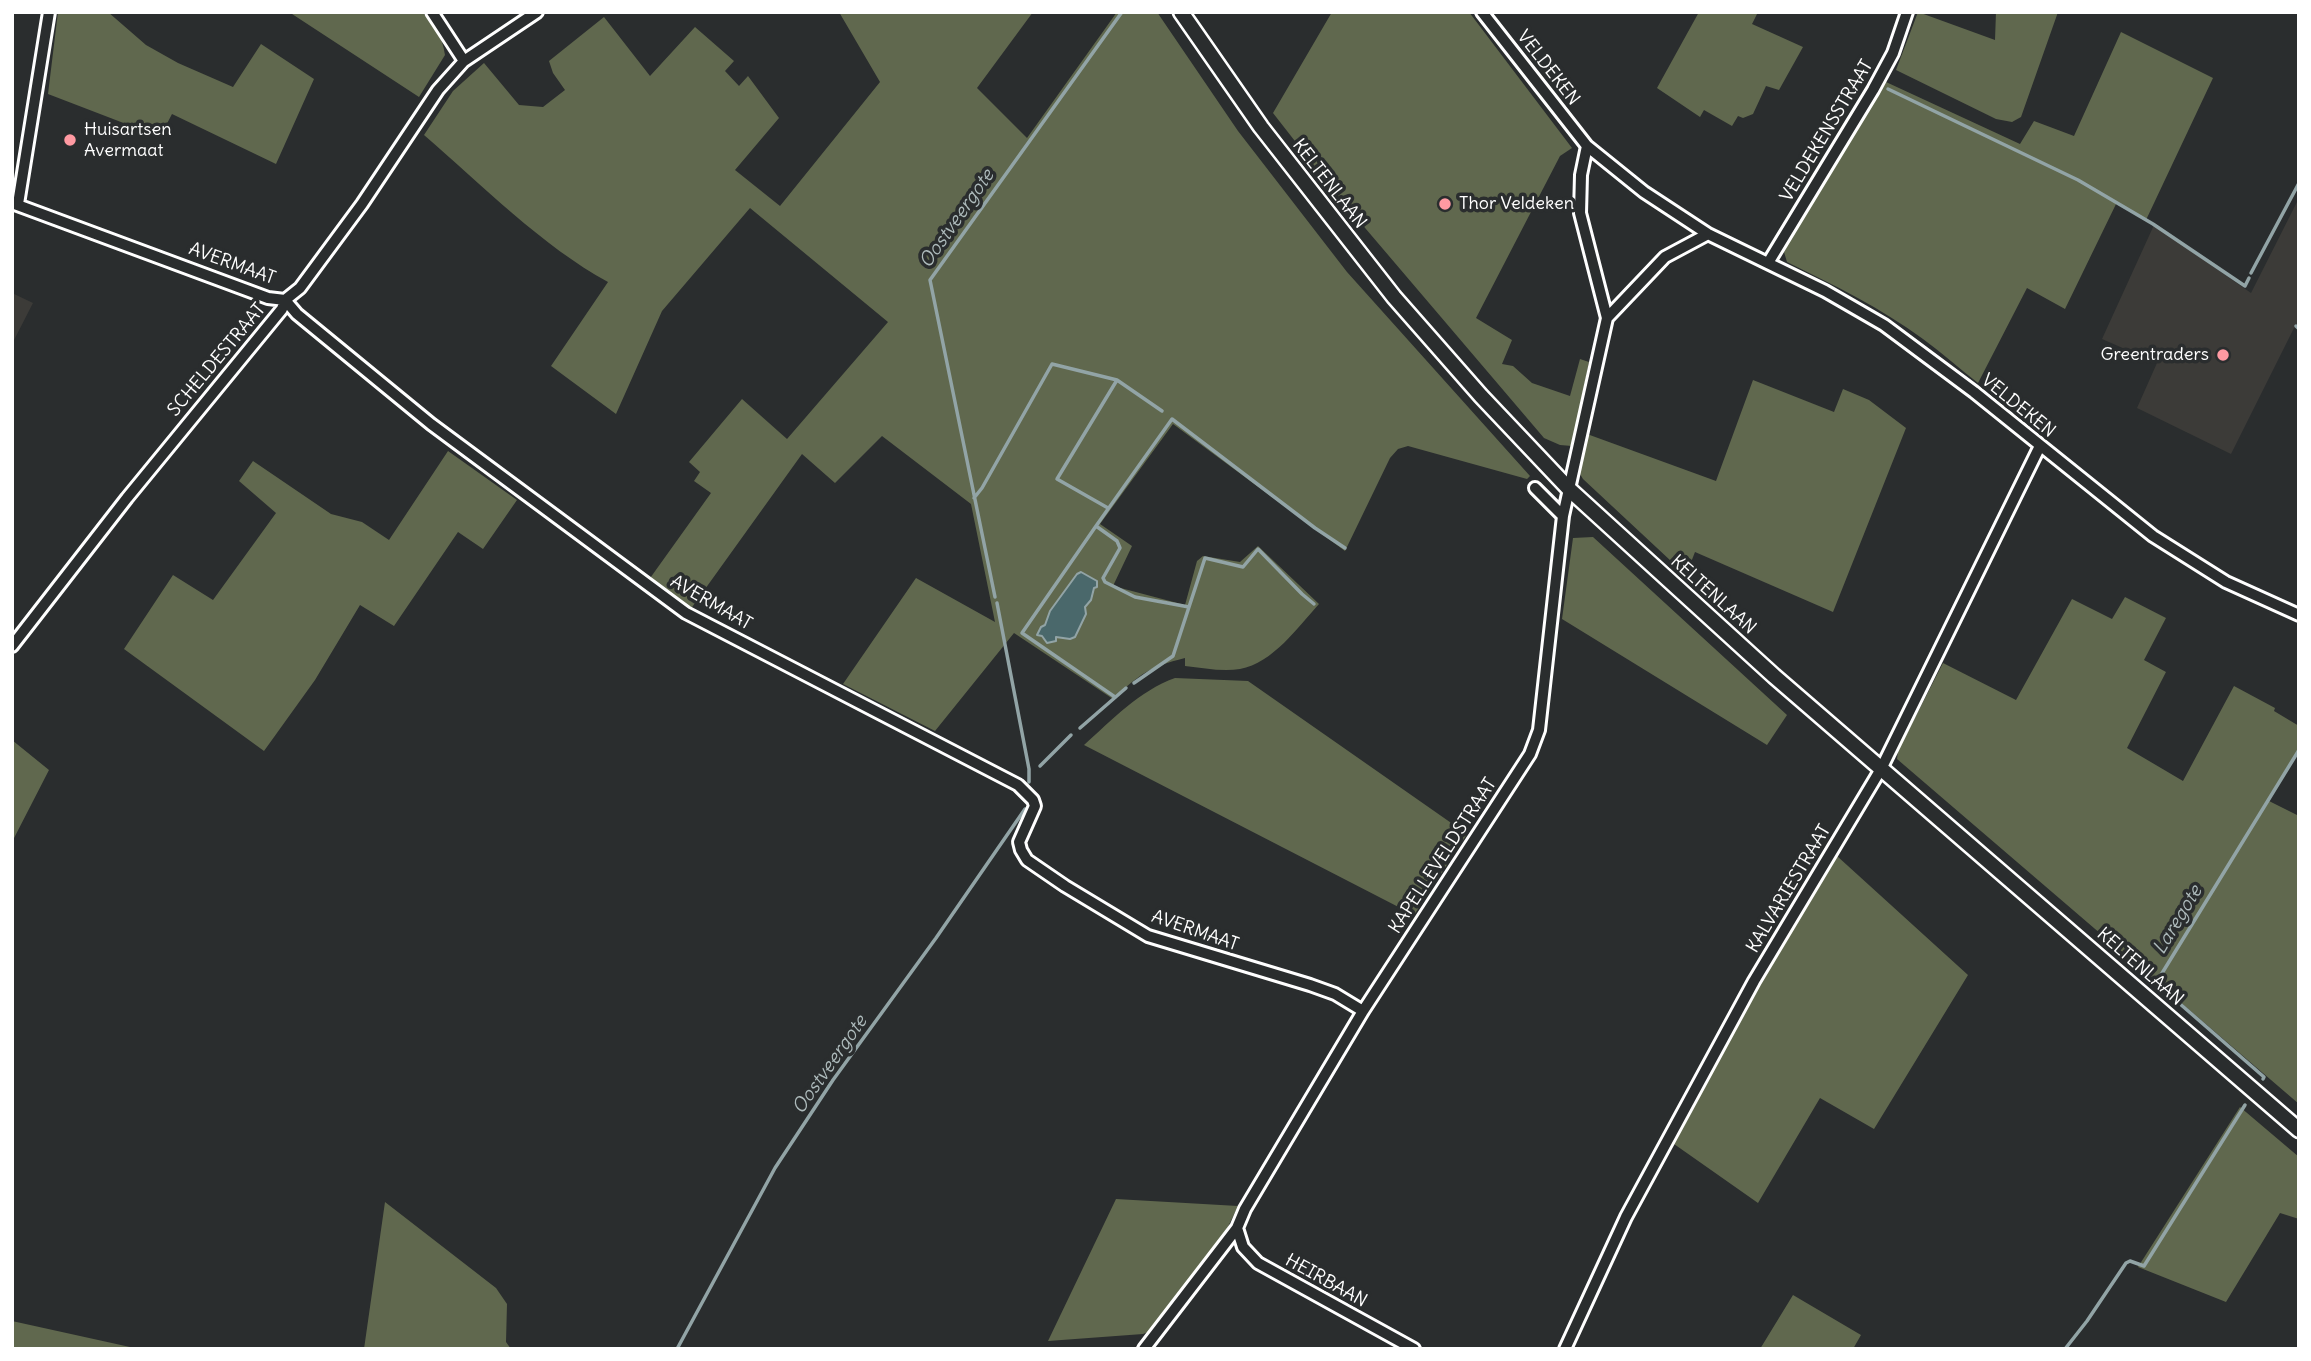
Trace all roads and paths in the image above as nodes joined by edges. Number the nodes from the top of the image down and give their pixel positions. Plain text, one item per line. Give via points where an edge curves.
1 (49, 12) edge
2 (432, 12) edge
3 (537, 12) edge
4 (1181, 12) edge
5 (1482, 12) edge
6 (1908, 12) edge
7 (464, 61) junction
8 (1587, 146) junction
9 (15, 203) edge
10 (1708, 234) junction
11 (1768, 263) junction
12 (285, 300) junction
13 (1607, 318) junction
14 (2039, 446) junction
15 (1535, 488) dead end
16 (1570, 490) junction
17 (1563, 516) junction
18 (2299, 615) edge
19 (12, 646) edge
20 (1881, 769) junction
21 (1363, 1011) junction
22 (2299, 1130) edge
23 (1237, 1228) junction
24 (1144, 1349) edge
25 (1414, 1349) edge
26 (1565, 1349) edge

1 - 9 street
2 - 7 street
3 - 7 street, SCHELDESTRAAT
4 - 16 main road, KELTENLAAN via 1266,133 1394,297
5 - 8 street, VELDEKEN
6 - 11 street, VELDEKENSSTRAAT via 1884,71
7 - 12 street, SCHELDESTRAAT via 438,90 300,288
8 - 10 street, VELDEKEN via 1644,192
8 - 13 street via 1580,213
9 - 12 street, AVERMAAT via 268,298
10 - 11 street, VELDEKEN
10 - 13 street via 1665,257
11 - 14 street, VELDEKEN via 1884,325
12 - 19 street, SCHELDESTRAAT
12 - 21 street, AVERMAAT via 431,424 686,614 1018,785 1035,806 1019,842 1021,850 1027,860 1065,886 1148,936 1310,985
13 - 16 street, KAPELLEVELDSTRAAT
14 - 18 street, VELDEKEN via 2173,550 2226,582
14 - 20 street, KALVARIESTRAAT
15 - 17 street
16 - 17 street, KAPELLEVELDSTRAAT
16 - 20 main road, KELTENLAAN
17 - 21 street, KAPELLEVELDSTRAAT via 1542,711 1530,754
20 - 22 main road, KELTENLAAN
20 - 26 street, KALVARIESTRAAT via 1754,981 1626,1217
21 - 23 street, KAPELLEVELDSTRAAT
23 - 24 street, KAPELLEVELDSTRAAT
23 - 25 street, HEIRBAAN via 1243,1247 1258,1263

